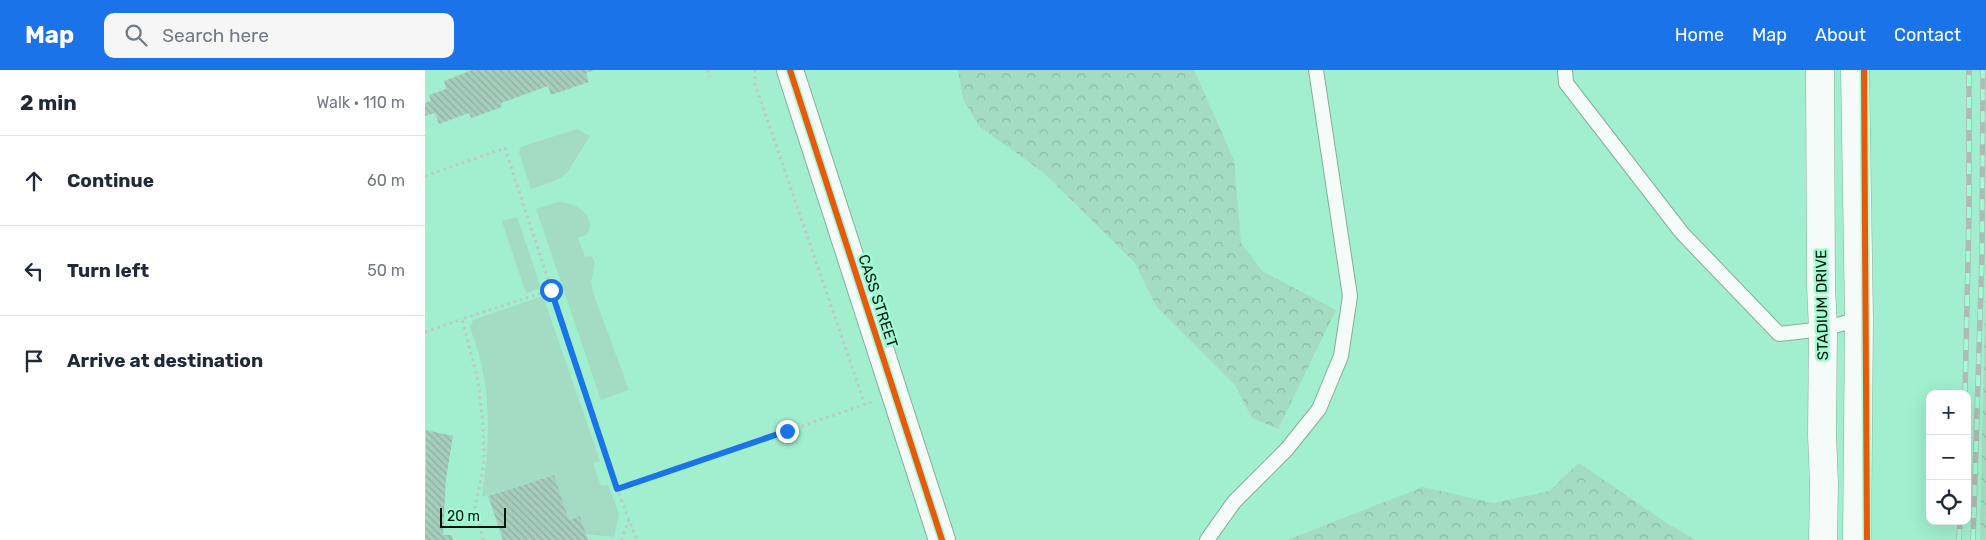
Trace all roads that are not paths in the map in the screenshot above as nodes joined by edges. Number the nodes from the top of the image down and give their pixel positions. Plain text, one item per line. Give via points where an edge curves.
1 (790, 70) edge
2 (1316, 70) edge
3 (1565, 70) edge
4 (1820, 70) edge
5 (1855, 70) edge
6 (1859, 319) junction
7 (1823, 329) junction
8 (942, 540) edge
9 (1207, 540) edge
10 (1823, 540) edge
11 (1857, 540) edge

1 - 8 street, CASS STREET
2 - 9 lane via 1350,296 1341,356 1319,410 1287,449 1234,502
3 - 7 lane via 1566,83 1682,234 1779,334
4 - 7 main road, STADIUM DRIVE
5 - 6 main road
6 - 7 lane
6 - 11 main road
7 - 10 main road, STADIUM DRIVE

